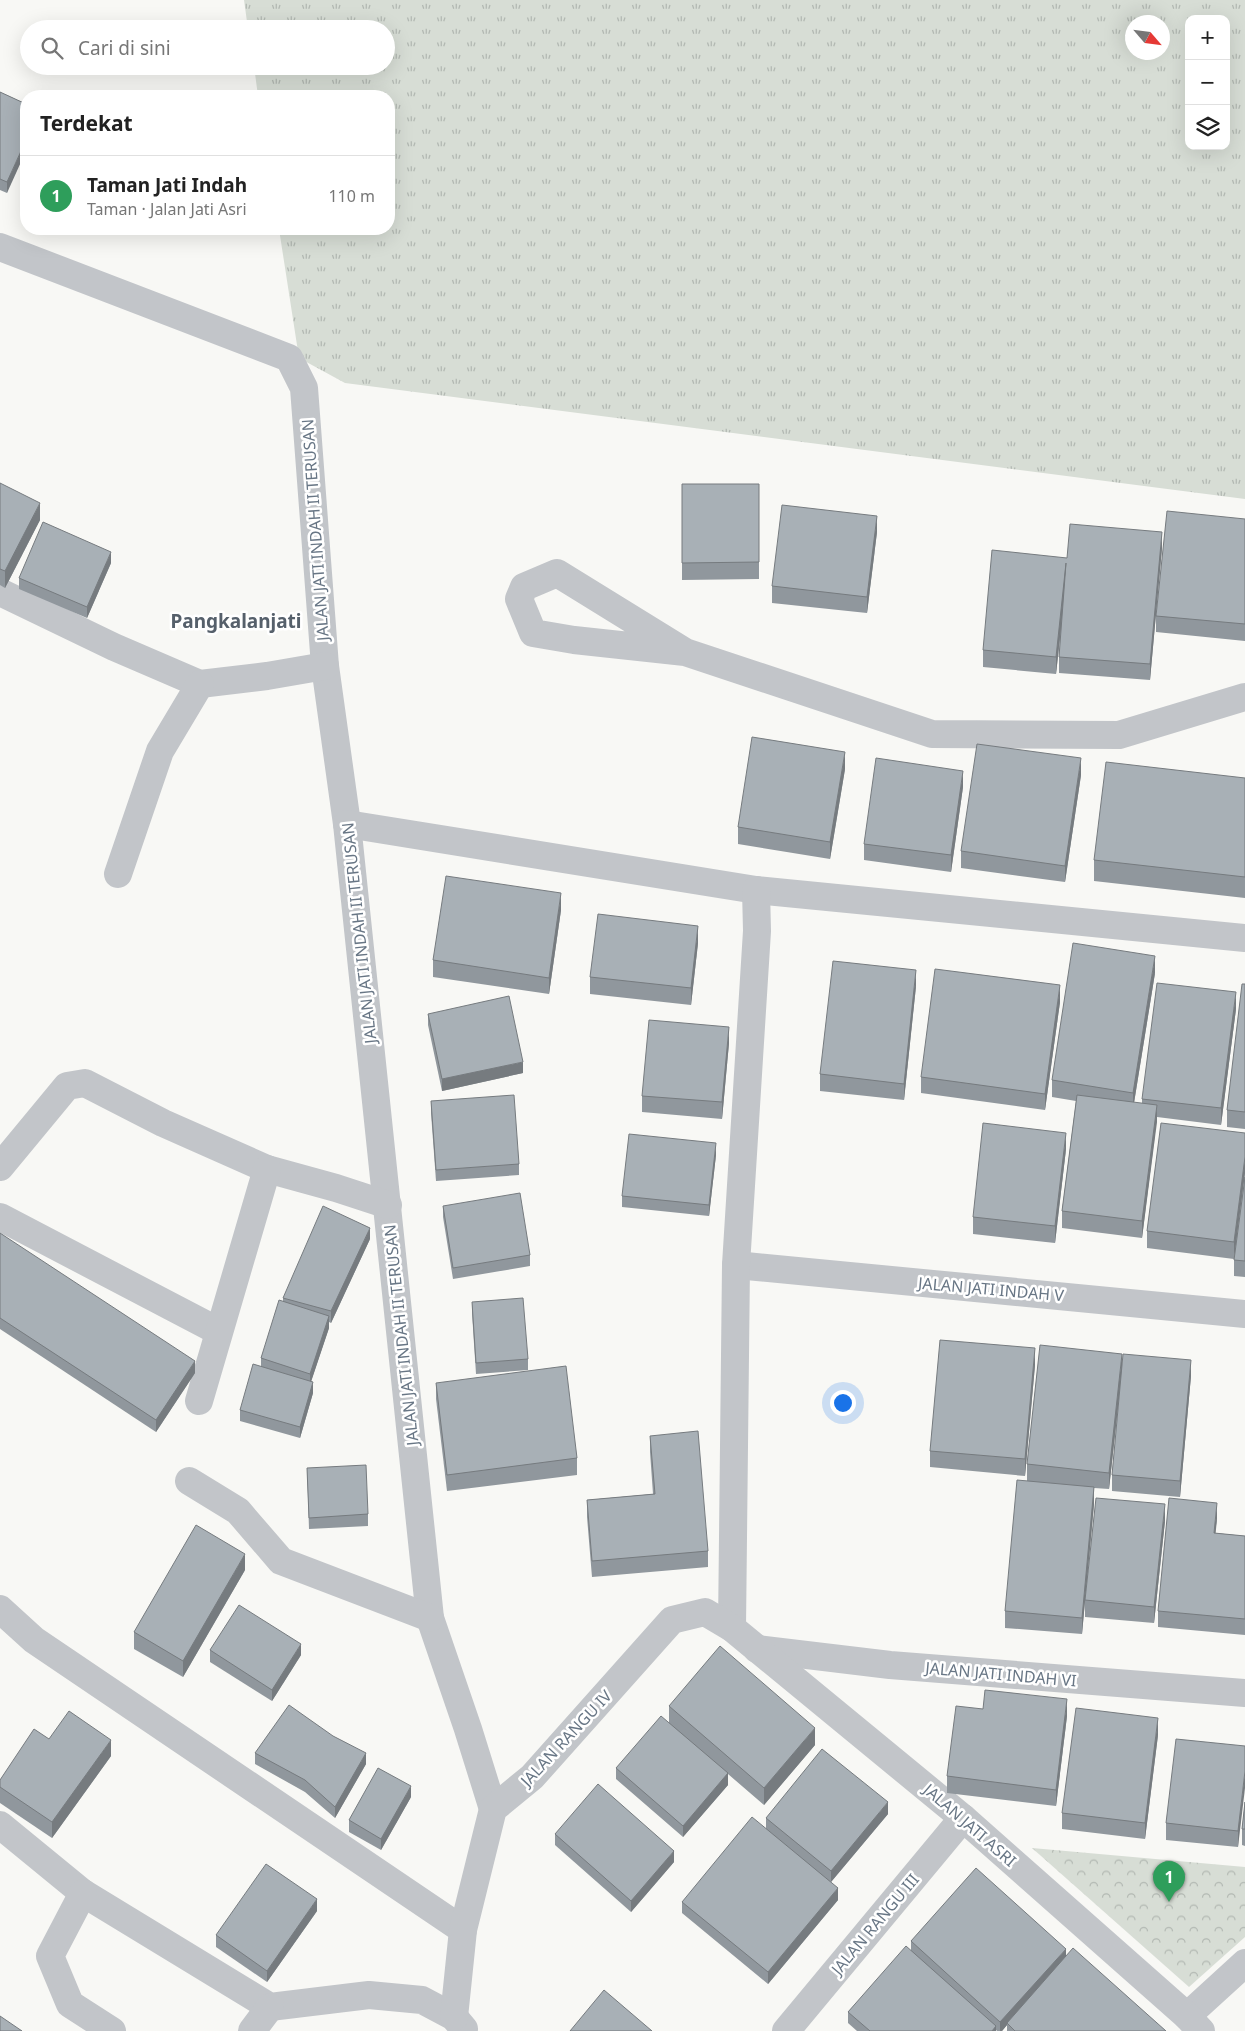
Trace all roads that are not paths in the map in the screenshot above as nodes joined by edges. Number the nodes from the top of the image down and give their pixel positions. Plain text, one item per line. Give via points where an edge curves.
1 (0, 247) edge
2 (0, 592) edge
3 (685, 652) junction
4 (325, 666) junction
5 (200, 684) junction
6 (1245, 696) edge
7 (347, 824) junction
8 (118, 874) dead end
9 (756, 890) junction
10 (1245, 938) edge
11 (0, 1167) edge
12 (267, 1169) junction
13 (388, 1205) junction
14 (0, 1217) edge
15 (736, 1265) junction
16 (1245, 1314) edge
17 (218, 1331) junction
18 (199, 1401) dead end
19 (189, 1481) dead end
20 (0, 1609) edge
21 (430, 1618) junction
22 (732, 1628) junction
23 (757, 1649) junction
24 (1245, 1693) edge
25 (493, 1809) junction
26 (963, 1818) junction
27 (0, 1824) edge
28 (84, 1893) junction
29 (463, 1930) junction
30 (1245, 1963) edge
31 (270, 2007) junction
32 (1194, 2023) edge
33 (460, 2024) edge
34 (112, 2031) edge
35 (252, 2031) edge
36 (786, 2031) edge

1 - 4 street, JALAN JATI INDAH II TERUSAN via 289,358 304,388
2 - 5 street
3 - 3 street via 533,633 519,599 524,587 557,573
3 - 6 street via 932,734 1119,735
4 - 5 street
4 - 7 street, JALAN JATI INDAH II TERUSAN
5 - 8 street via 160,751
7 - 9 street
7 - 13 street, JALAN JATI INDAH II TERUSAN
9 - 10 street
9 - 15 street via 757,931
11 - 12 street via 67,1086 85,1083 163,1123
12 - 13 street
12 - 17 street
13 - 21 street, JALAN JATI INDAH II TERUSAN
14 - 17 street
15 - 16 street, JALAN JATI INDAH V
15 - 22 street
17 - 18 street
19 - 21 street via 238,1511 280,1561
20 - 29 street via 34,1640
21 - 25 street, JALAN JATI INDAH II TERUSAN
22 - 23 street, JALAN JATI ASRI
22 - 25 street, JALAN RANGU IV via 705,1612 672,1620 532,1777
23 - 24 street, JALAN JATI INDAH VI via 890,1665
23 - 26 street, JALAN JATI ASRI
25 - 29 street
26 - 32 street, JALAN JATI ASRI
26 - 36 street, JALAN RANGU III
27 - 28 street
28 - 31 street
28 - 34 street via 50,1956 70,2004
29 - 33 street
30 - 32 street
31 - 33 street via 369,1995 422,2000
31 - 35 street

